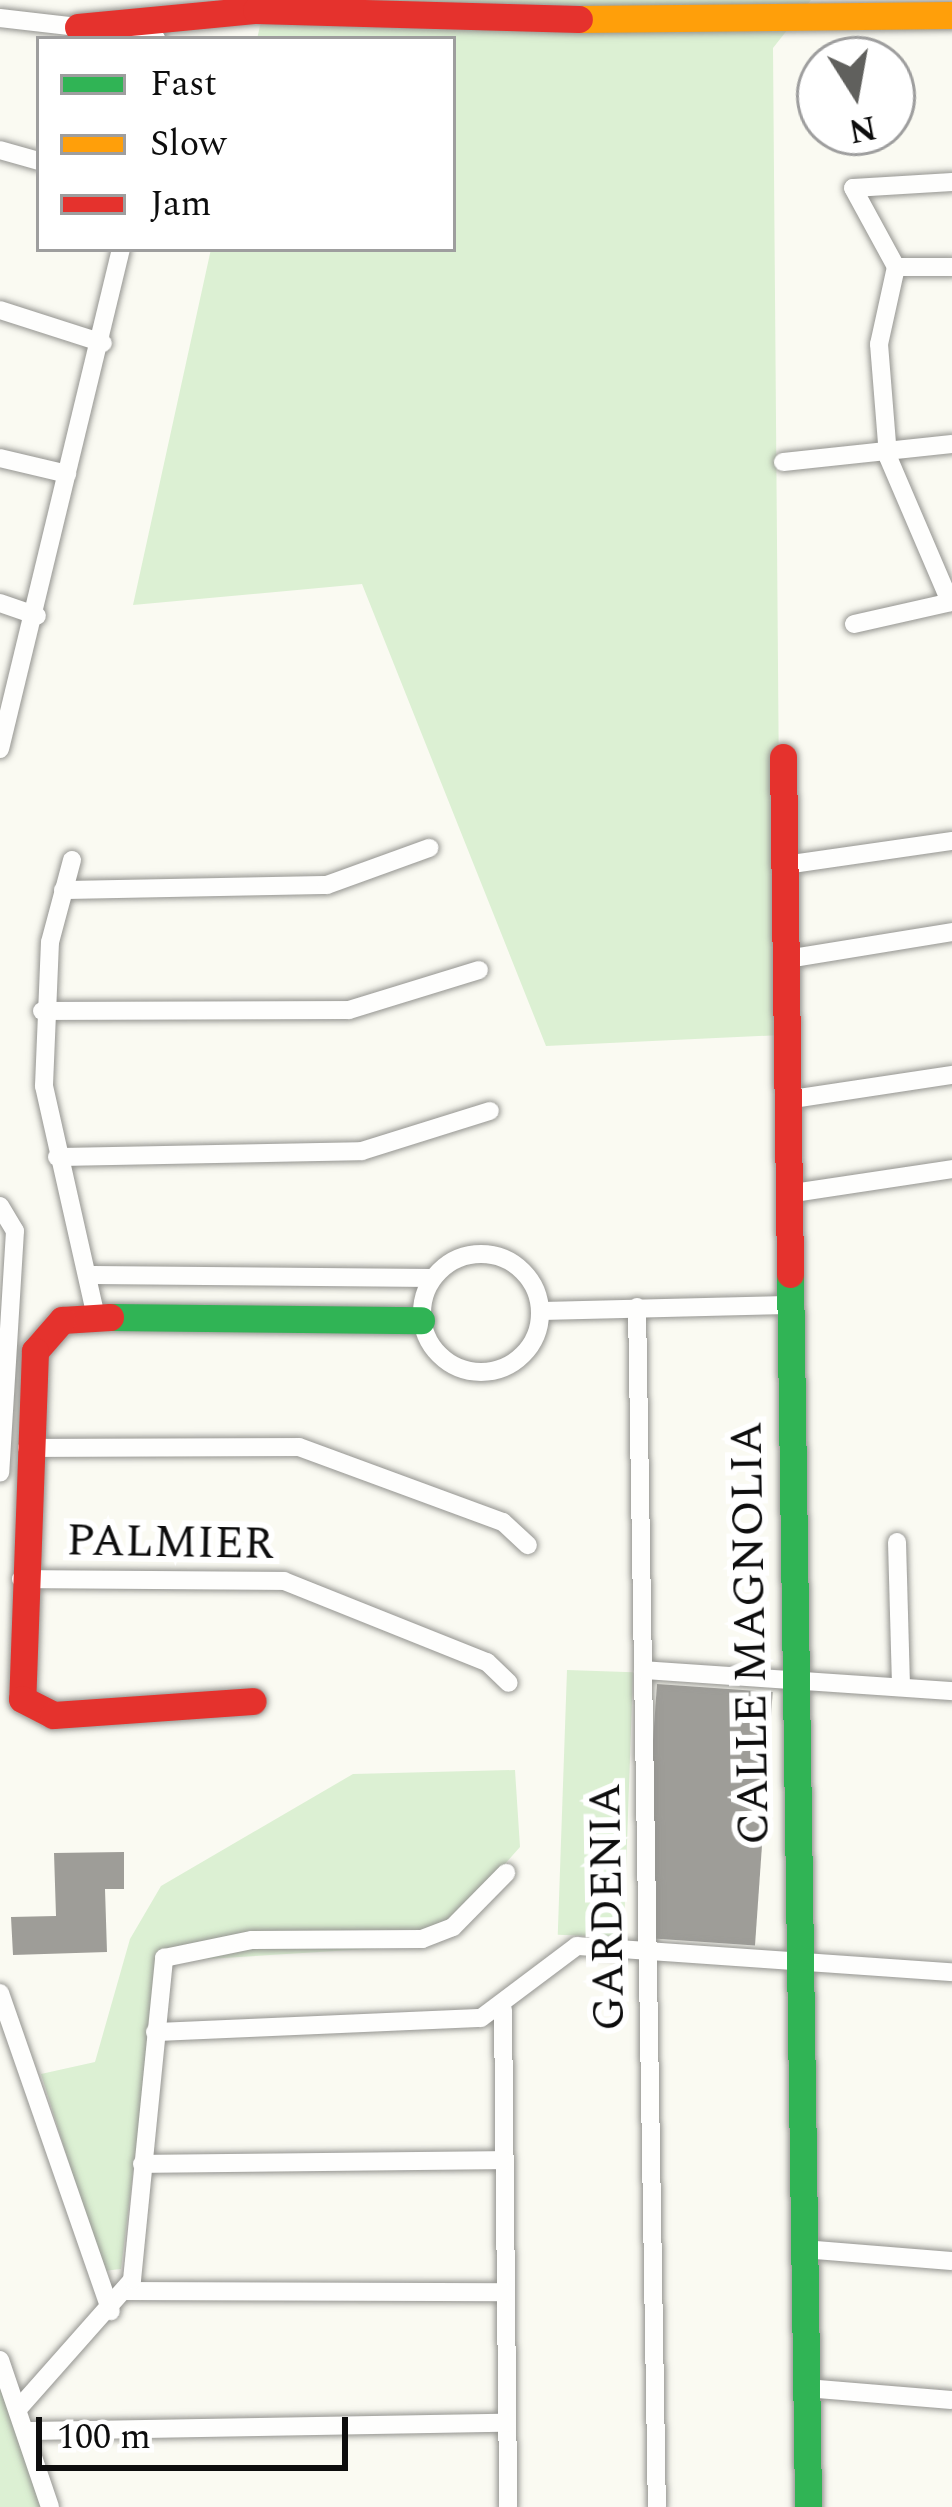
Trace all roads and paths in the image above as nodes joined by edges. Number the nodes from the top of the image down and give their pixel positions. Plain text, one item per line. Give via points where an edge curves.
1 (952, 15) edge
2 (0, 18) edge
3 (78, 27) junction
4 (136, 36) edge
5 (0, 150) edge
6 (36, 159) edge
7 (952, 182) edge
8 (120, 252) edge
9 (896, 267) junction
10 (952, 267) edge
11 (0, 310) edge
12 (103, 343) junction
13 (952, 444) edge
14 (0, 458) edge
15 (888, 458) junction
16 (783, 462) dead end
17 (68, 474) junction
18 (951, 602) edge
19 (0, 603) edge
20 (37, 616) junction
21 (854, 624) dead end
22 (0, 748) edge
23 (783, 757) dead end
24 (952, 841) edge
25 (429, 848) dead end
26 (72, 860) dead end
27 (785, 865) junction
28 (63, 890) junction
29 (952, 932) edge
30 (787, 959) junction
31 (479, 970) dead end
32 (42, 1011) junction
33 (952, 1075) edge
34 (787, 1100) junction
35 (490, 1111) dead end
36 (57, 1157) junction
37 (952, 1169) edge
38 (787, 1194) junction
39 (0, 1206) edge
40 (93, 1275) junction
41 (432, 1278) junction
42 (788, 1305) junction
43 (638, 1307) junction
44 (541, 1311) junction
45 (96, 1317) junction
46 (421, 1320) junction
47 (27, 1448) junction
48 (0, 1473) edge
49 (897, 1542) dead end
50 (528, 1545) dead end
51 (21, 1579) junction
52 (644, 1670) junction
53 (792, 1678) junction
54 (509, 1683) dead end
55 (901, 1687) junction
56 (952, 1691) edge
57 (253, 1701) dead end
58 (506, 1873) dead end
59 (647, 1950) junction
60 (798, 1962) junction
61 (952, 1972) edge
62 (0, 1993) edge
63 (503, 2010) junction
64 (155, 2032) junction
65 (504, 2160) junction
66 (142, 2164) junction
67 (803, 2249) junction
68 (952, 2261) edge
69 (126, 2291) junction
70 (505, 2292) junction
71 (111, 2311) junction
72 (0, 2360) edge
73 (806, 2388) junction
74 (952, 2401) edge
75 (18, 2409) junction
76 (507, 2423) junction
77 (25, 2432) junction
78 (50, 2507) edge
79 (508, 2507) edge
80 (657, 2507) edge
81 (808, 2507) edge

1 - 3 street via 679,22 256,10
2 - 3 street
3 - 4 street
5 - 6 street
7 - 9 street via 862,181 854,193
8 - 12 street
9 - 10 street
9 - 15 street via 879,344
11 - 12 street
12 - 17 street
13 - 15 street
14 - 17 street
15 - 16 street
15 - 18 street
17 - 20 street
18 - 21 street
19 - 20 street
20 - 22 street
23 - 27 street, CALLE MAGNOLIA
24 - 27 street
25 - 28 street via 327,885
26 - 28 street
27 - 30 street, CALLE MAGNOLIA
28 - 32 street
29 - 30 street
30 - 34 street, CALLE MAGNOLIA
31 - 32 street via 349,1010
32 - 36 street
33 - 34 street
34 - 38 street, CALLE MAGNOLIA
35 - 36 street via 362,1150
36 - 40 street
37 - 38 street
38 - 42 street, CALLE MAGNOLIA
39 - 48 street via 15,1232
40 - 41 street
40 - 45 street
41 - 44 street via 490,1254 528,1275
41 - 46 street
42 - 43 street
42 - 53 street, CALLE MAGNOLIA
43 - 44 street
43 - 52 street, GARDENIA
44 - 46 street via 523,1356 483,1373 441,1358
45 - 46 street
45 - 47 street via 62,1320 35,1351
47 - 50 street via 299,1447 503,1522
47 - 51 street
49 - 55 street
51 - 54 street, PALMIER via 284,1581 487,1662
51 - 57 street via 27,1706 52,1715
52 - 53 street
52 - 59 street, GARDENIA
53 - 55 street
53 - 60 street, CALLE MAGNOLIA
55 - 56 street
58 - 64 street via 439,1935 171,1951 160,1972
59 - 60 street
59 - 63 street via 563,1948
59 - 80 street, GARDENIA
60 - 61 street
60 - 67 street, CALLE MAGNOLIA
62 - 71 street
63 - 64 street via 401,2028
63 - 65 street
64 - 66 street
65 - 66 street
65 - 70 street
66 - 69 street
67 - 68 street
67 - 73 street, CALLE MAGNOLIA
69 - 70 street
69 - 71 street
70 - 76 street
71 - 75 street
72 - 75 street
73 - 74 street
73 - 81 street, CALLE MAGNOLIA
75 - 77 street
76 - 77 street
76 - 79 street
77 - 78 street

